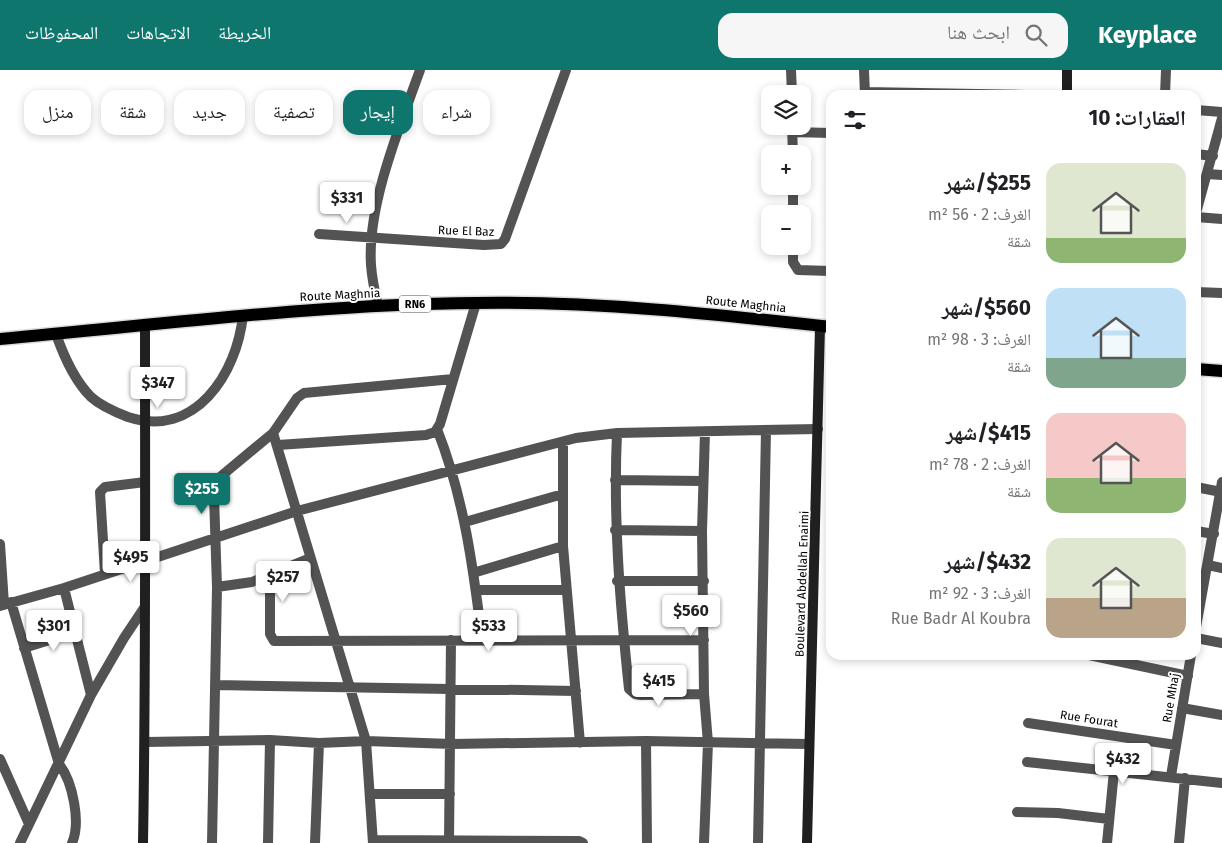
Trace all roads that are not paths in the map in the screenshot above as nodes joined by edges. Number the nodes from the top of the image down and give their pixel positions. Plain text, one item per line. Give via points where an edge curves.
1 (420, 70) edge
2 (566, 70) edge
3 (791, 70) edge
4 (864, 70) edge
5 (1067, 70) edge
6 (1166, 70) edge
7 (792, 85) edge
8 (865, 90) edge
9 (1067, 90) edge
10 (1165, 90) edge
11 (1201, 110) edge
12 (1222, 112) edge
13 (1222, 118) edge
14 (1221, 128) edge
15 (811, 131) edge
16 (826, 132) edge
17 (1201, 155) edge
18 (1212, 156) junction
19 (1207, 174) junction
20 (1222, 175) edge
21 (1201, 195) edge
22 (1201, 217) edge
23 (1222, 219) edge
24 (319, 234) dead end
25 (372, 238) junction
26 (793, 255) edge
27 (826, 271) edge
28 (1201, 292) edge
29 (1222, 293) edge
30 (476, 302) junction
31 (378, 306) junction
32 (243, 315) junction
33 (145, 324) junction
34 (826, 327) edge
35 (56, 334) junction
36 (0, 339) edge
37 (1201, 369) edge
38 (1222, 371) edge
39 (452, 379) junction
40 (145, 422) junction
41 (437, 429) junction
42 (818, 429) junction
43 (766, 430) junction
44 (705, 432) junction
45 (273, 433) junction
46 (617, 433) junction
47 (563, 442) junction
48 (278, 445) junction
49 (453, 470) junction
50 (615, 480) junction
51 (702, 481) junction
52 (145, 482) junction
53 (1201, 487) edge
54 (1221, 487) edge
55 (563, 494) junction
56 (297, 511) junction
57 (465, 522) junction
58 (615, 530) junction
59 (702, 531) junction
60 (1201, 531) edge
61 (1214, 534) junction
62 (214, 539) junction
63 (0, 544) edge
64 (563, 546) junction
65 (310, 558) junction
66 (143, 561) junction
67 (1208, 565) junction
68 (1222, 568) edge
69 (105, 573) junction
70 (473, 573) junction
71 (270, 574) junction
72 (617, 581) junction
73 (704, 581) junction
74 (217, 587) junction
75 (64, 588) junction
76 (476, 590) junction
77 (566, 590) junction
78 (1201, 594) edge
79 (5, 604) edge
80 (144, 608) junction
81 (75, 632) junction
82 (482, 639) junction
83 (1201, 639) edge
84 (334, 640) junction
85 (451, 640) junction
86 (624, 640) junction
87 (704, 640) junction
88 (570, 641) junction
89 (1222, 643) edge
90 (24, 648) junction
91 (1113, 660) edge
92 (1191, 660) edge
93 (1188, 676) junction
94 (215, 685) junction
95 (350, 688) junction
96 (451, 691) junction
97 (576, 691) junction
98 (704, 694) junction
99 (91, 695) junction
100 (1182, 708) junction
101 (1222, 715) edge
102 (1028, 723) dead end
103 (270, 740) junction
104 (212, 741) junction
105 (366, 741) junction
106 (646, 741) junction
107 (145, 742) junction
108 (761, 742) junction
109 (318, 743) junction
110 (580, 743) junction
111 (708, 743) junction
112 (452, 744) junction
113 (809, 744) junction
114 (1176, 745) junction
115 (1027, 762) dead end
116 (1, 764) edge
117 (59, 764) junction
118 (1114, 771) junction
119 (1171, 776) junction
120 (1185, 778) junction
121 (1222, 783) edge
122 (371, 794) junction
123 (450, 794) junction
124 (1017, 812) dead end
125 (1109, 819) junction
126 (29, 824) junction
127 (74, 840) edge
128 (449, 840) junction
129 (373, 841) edge
130 (528, 841) edge
131 (426, 842) edge
132 (476, 842) edge
133 (20, 843) edge
134 (143, 843) edge
135 (212, 843) edge
136 (268, 843) edge
137 (315, 843) edge
138 (583, 843) edge
139 (647, 843) edge
140 (704, 843) edge
141 (758, 843) edge
142 (807, 843) edge
143 (1107, 843) edge
144 (1179, 843) edge

1 - 25 street via 378,200
2 - 25 street, Rue El Baz via 503,242 484,245
3 - 7 street
4 - 8 street
5 - 9 street
6 - 10 street
11 - 12 street
13 - 14 street
14 - 18 street
15 - 16 street
17 - 18 street
18 - 19 street
19 - 20 street
19 - 21 street
22 - 23 street
24 - 25 street
25 - 31 street via 371,264
26 - 27 street via 798,270
28 - 29 street
30 - 31 main road, Route Maghnia / RN6
30 - 34 main road, Route Maghnia / RN6 via 634,308
30 - 39 street
31 - 32 main road, Route Maghnia / RN6
32 - 33 main road, Route Maghnia / RN6
32 - 40 street via 235,354 213,391 185,414
33 - 35 main road, Route Maghnia / RN6
33 - 40 street
34 - 42 street, Boulevard Abdellah Enaimi
35 - 36 main road, Route Maghnia / RN6
35 - 40 street via 79,383 92,397 113,411
37 - 38 main road
39 - 41 street
39 - 45 street via 304,393
40 - 52 street
41 - 48 street via 426,435
41 - 49 street
42 - 43 street
42 - 113 street, Boulevard Abdellah Enaimi
43 - 44 street
43 - 108 street
44 - 46 street
44 - 51 street
45 - 48 street
45 - 62 street via 217,481
46 - 47 street
46 - 50 street
47 - 49 street
47 - 55 street
48 - 56 street
49 - 56 street
49 - 57 street
50 - 51 street
50 - 58 street
51 - 59 street
52 - 66 street
52 - 69 street via 105,487 100,492
53 - 54 street
54 - 61 street
55 - 57 street
55 - 64 street
56 - 62 street
56 - 65 street
57 - 70 street
58 - 59 street
58 - 72 street
59 - 73 street
60 - 61 street
61 - 67 street
62 - 66 street
62 - 74 street
63 - 79 street
64 - 70 street
64 - 77 street
65 - 71 street
65 - 84 street
66 - 69 street
66 - 80 street
67 - 68 street
67 - 78 street
69 - 75 street
70 - 76 street
71 - 74 street via 252,582
71 - 84 street via 272,640
72 - 73 street
72 - 86 street
73 - 87 street
74 - 94 street
75 - 79 street
75 - 81 street
76 - 77 street
76 - 82 street
77 - 88 street
79 - 90 street
80 - 99 street
80 - 107 street
81 - 90 street
81 - 99 street
82 - 85 street
82 - 88 street
83 - 89 street
84 - 85 street
84 - 95 street
85 - 96 street
86 - 87 street
86 - 88 street
86 - 98 street via 629,689 635,694
87 - 98 street
88 - 97 street
90 - 117 street
91 - 93 street
92 - 93 street, Rue Mhaj
93 - 100 street, Rue Mhaj
94 - 95 street
94 - 104 street
95 - 96 street
95 - 105 street
96 - 97 street
96 - 112 street
97 - 110 street
98 - 111 street
99 - 117 street
100 - 101 street
100 - 114 street, Rue Mhaj
102 - 114 street, Rue Fourat
103 - 104 street
103 - 109 street
103 - 136 street
104 - 107 street
104 - 135 street
105 - 109 street
105 - 112 street
105 - 122 street
106 - 110 street
106 - 111 street
106 - 139 street
107 - 134 street
108 - 111 street
108 - 113 street
108 - 141 street
109 - 137 street
110 - 112 street
111 - 140 street
112 - 123 street
113 - 142 street, Boulevard Abdellah Enaimi
114 - 119 street, Rue Mhaj
115 - 118 street
116 - 126 street
117 - 126 street
117 - 127 street via 73,796
118 - 119 street
118 - 125 street
119 - 120 street
120 - 121 street
120 - 144 street
122 - 123 street
122 - 129 street
123 - 128 street
124 - 125 street via 1058,812
125 - 143 street
126 - 133 street
128 - 131 street
128 - 132 street
129 - 131 street
130 - 132 street
130 - 138 street

